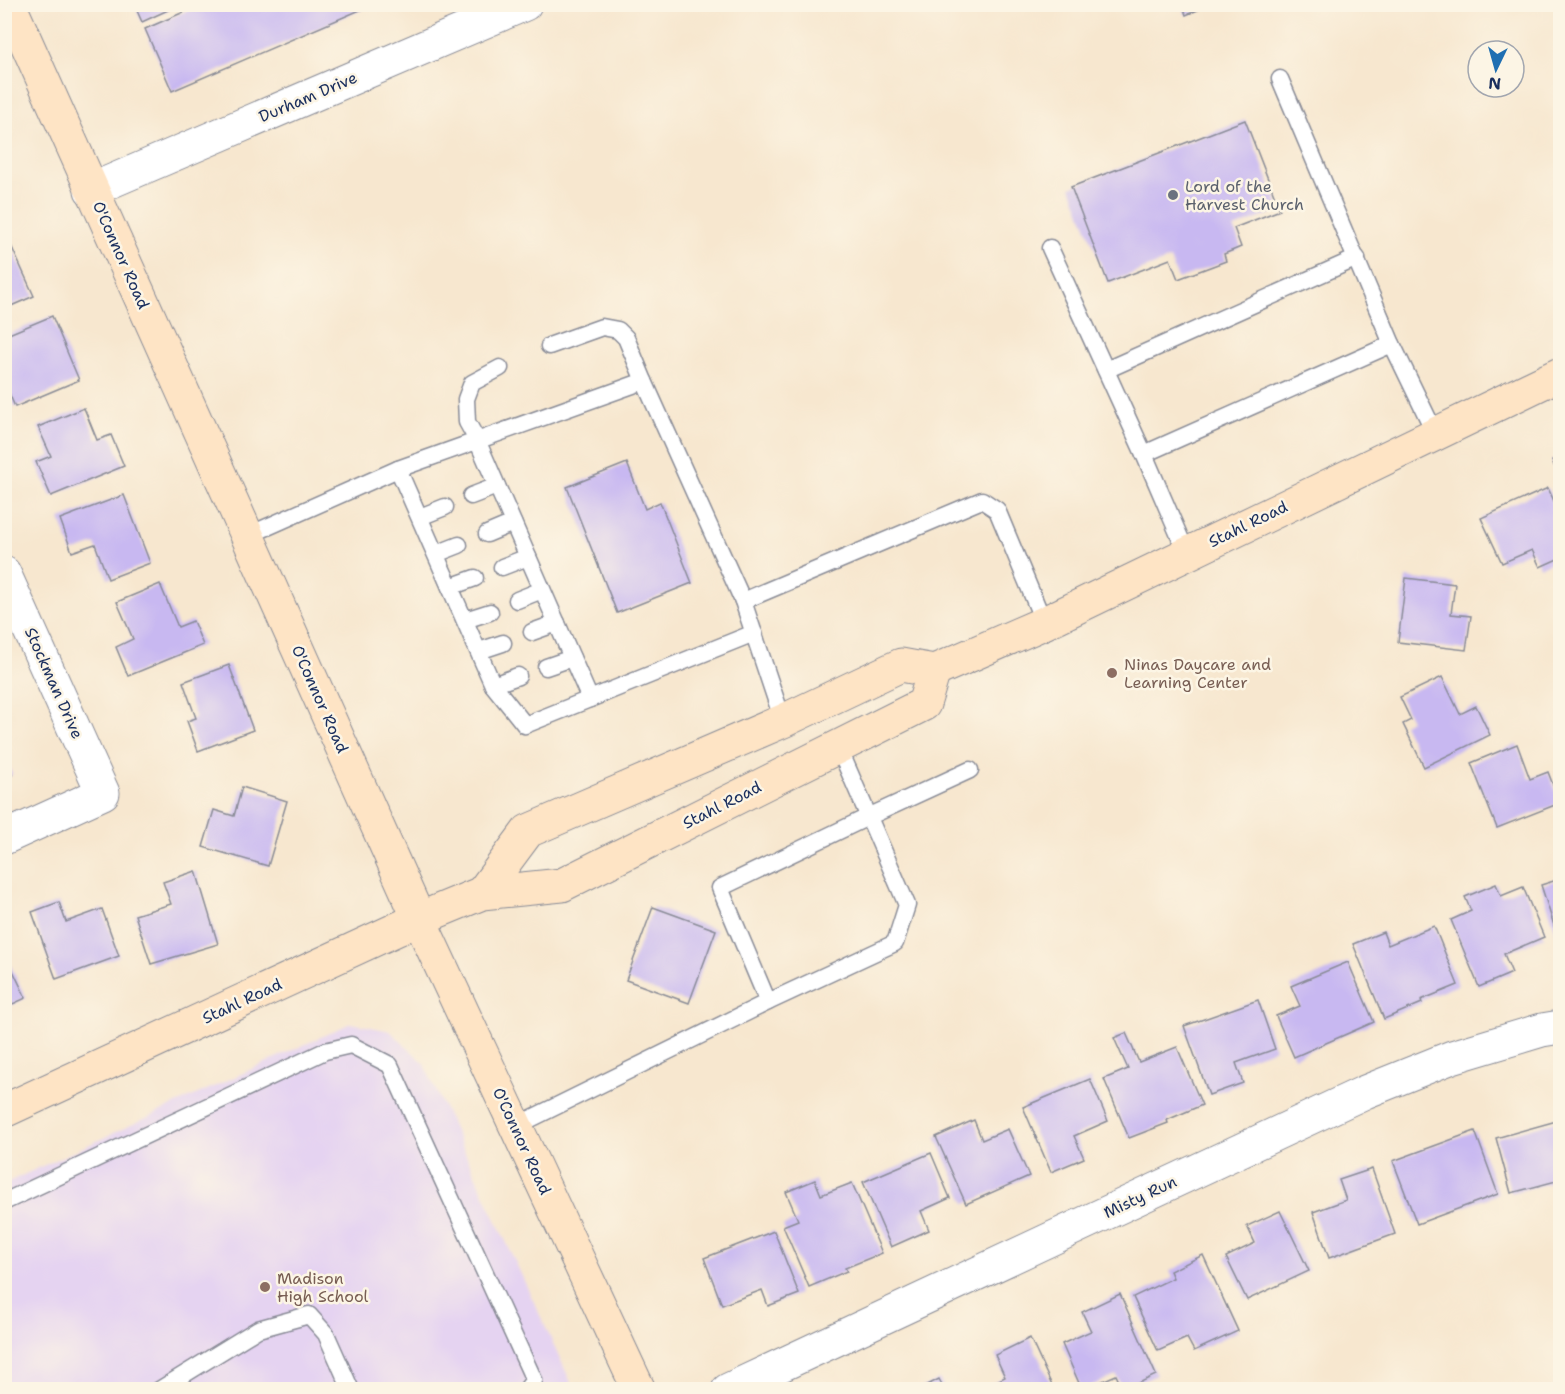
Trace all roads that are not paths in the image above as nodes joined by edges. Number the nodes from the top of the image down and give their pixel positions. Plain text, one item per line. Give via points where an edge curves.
1 (9, 4) edge
2 (525, 4) edge
3 (1280, 79) dead end
4 (91, 190) junction
5 (1050, 248) dead end
6 (1357, 258) junction
7 (1392, 344) junction
8 (549, 346) dead end
9 (500, 368) dead end
10 (1106, 370) junction
11 (1560, 374) edge
12 (644, 381) junction
13 (1436, 433) junction
14 (477, 440) junction
15 (1144, 454) junction
16 (398, 469) junction
17 (497, 486) junction
18 (471, 496) dead end
19 (445, 507) dead end
20 (420, 517) junction
21 (513, 523) junction
22 (487, 534) dead end
23 (247, 536) junction
24 (459, 545) dead end
25 (436, 554) junction
26 (1187, 554) junction
27 (528, 557) junction
28 (502, 567) dead end
29 (4, 573) edge
30 (474, 578) dead end
31 (450, 587) junction
32 (542, 590) junction
33 (517, 600) dead end
34 (743, 602) junction
35 (490, 612) dead end
36 (465, 620) junction
37 (557, 623) junction
38 (1044, 623) junction
39 (531, 632) dead end
40 (754, 633) junction
41 (503, 643) dead end
42 (479, 651) junction
43 (572, 658) junction
44 (546, 668) dead end
45 (934, 671) junction
46 (518, 676) dead end
47 (493, 685) junction
48 (590, 699) junction
49 (783, 721) junction
50 (838, 746) junction
51 (970, 770) dead end
52 (868, 817) junction
53 (4, 838) edge
54 (482, 893) junction
55 (419, 919) junction
56 (768, 1002) junction
57 (1560, 1027) edge
58 (4, 1111) edge
59 (516, 1126) junction
60 (4, 1202) edge
61 (159, 1389) edge
62 (351, 1389) edge
63 (526, 1389) edge
64 (639, 1389) edge
65 (728, 1389) edge

1 - 4 main road, O'Connor Road
2 - 4 street, Durham Drive
3 - 6 lane
4 - 23 main road, O'Connor Road
5 - 10 lane
6 - 7 lane
6 - 10 lane
7 - 13 lane
7 - 15 lane
8 - 12 lane via 602,327 618,330 626,338
9 - 14 lane via 472,383 466,399 467,422
10 - 15 lane
11 - 13 main road, Stahl Road
12 - 14 lane
12 - 34 lane
13 - 26 main road, Stahl Road
14 - 16 lane
14 - 17 lane
15 - 26 lane
16 - 20 lane
16 - 23 lane
17 - 18 lane
17 - 21 lane
19 - 20 lane
20 - 25 lane
21 - 22 lane
21 - 27 lane
23 - 55 main road, O'Connor Road
24 - 25 lane
25 - 31 lane
26 - 38 main road, Stahl Road
27 - 28 lane
27 - 32 lane
29 - 53 street, Stockman Drive via 103,793
30 - 31 lane
31 - 36 lane
32 - 33 lane
32 - 37 lane
34 - 38 lane via 982,500 997,510
34 - 40 lane
35 - 36 lane
36 - 42 lane
37 - 39 lane
37 - 43 lane
38 - 45 main road, Stahl Road
40 - 48 lane
40 - 49 lane
41 - 42 lane
42 - 47 lane
43 - 44 lane
43 - 48 lane
45 - 49 main road via 901,665
45 - 50 main road, Stahl Road via 924,704
46 - 47 lane
47 - 48 lane via 525,725
49 - 54 main road via 528,831
50 - 52 lane
50 - 54 main road, Stahl Road via 562,885
51 - 52 lane
52 - 56 lane via 907,905 895,943
52 - 56 lane via 720,888
54 - 55 main road, Stahl Road
55 - 58 main road, Stahl Road
55 - 59 main road, O'Connor Road
56 - 59 lane
57 - 65 street, Misty Run via 1452,1056 1365,1092
59 - 64 main road, O'Connor Road
60 - 63 lane via 325,1051 351,1045 390,1065 534,1380
61 - 62 lane via 258,1329 309,1315 326,1334

